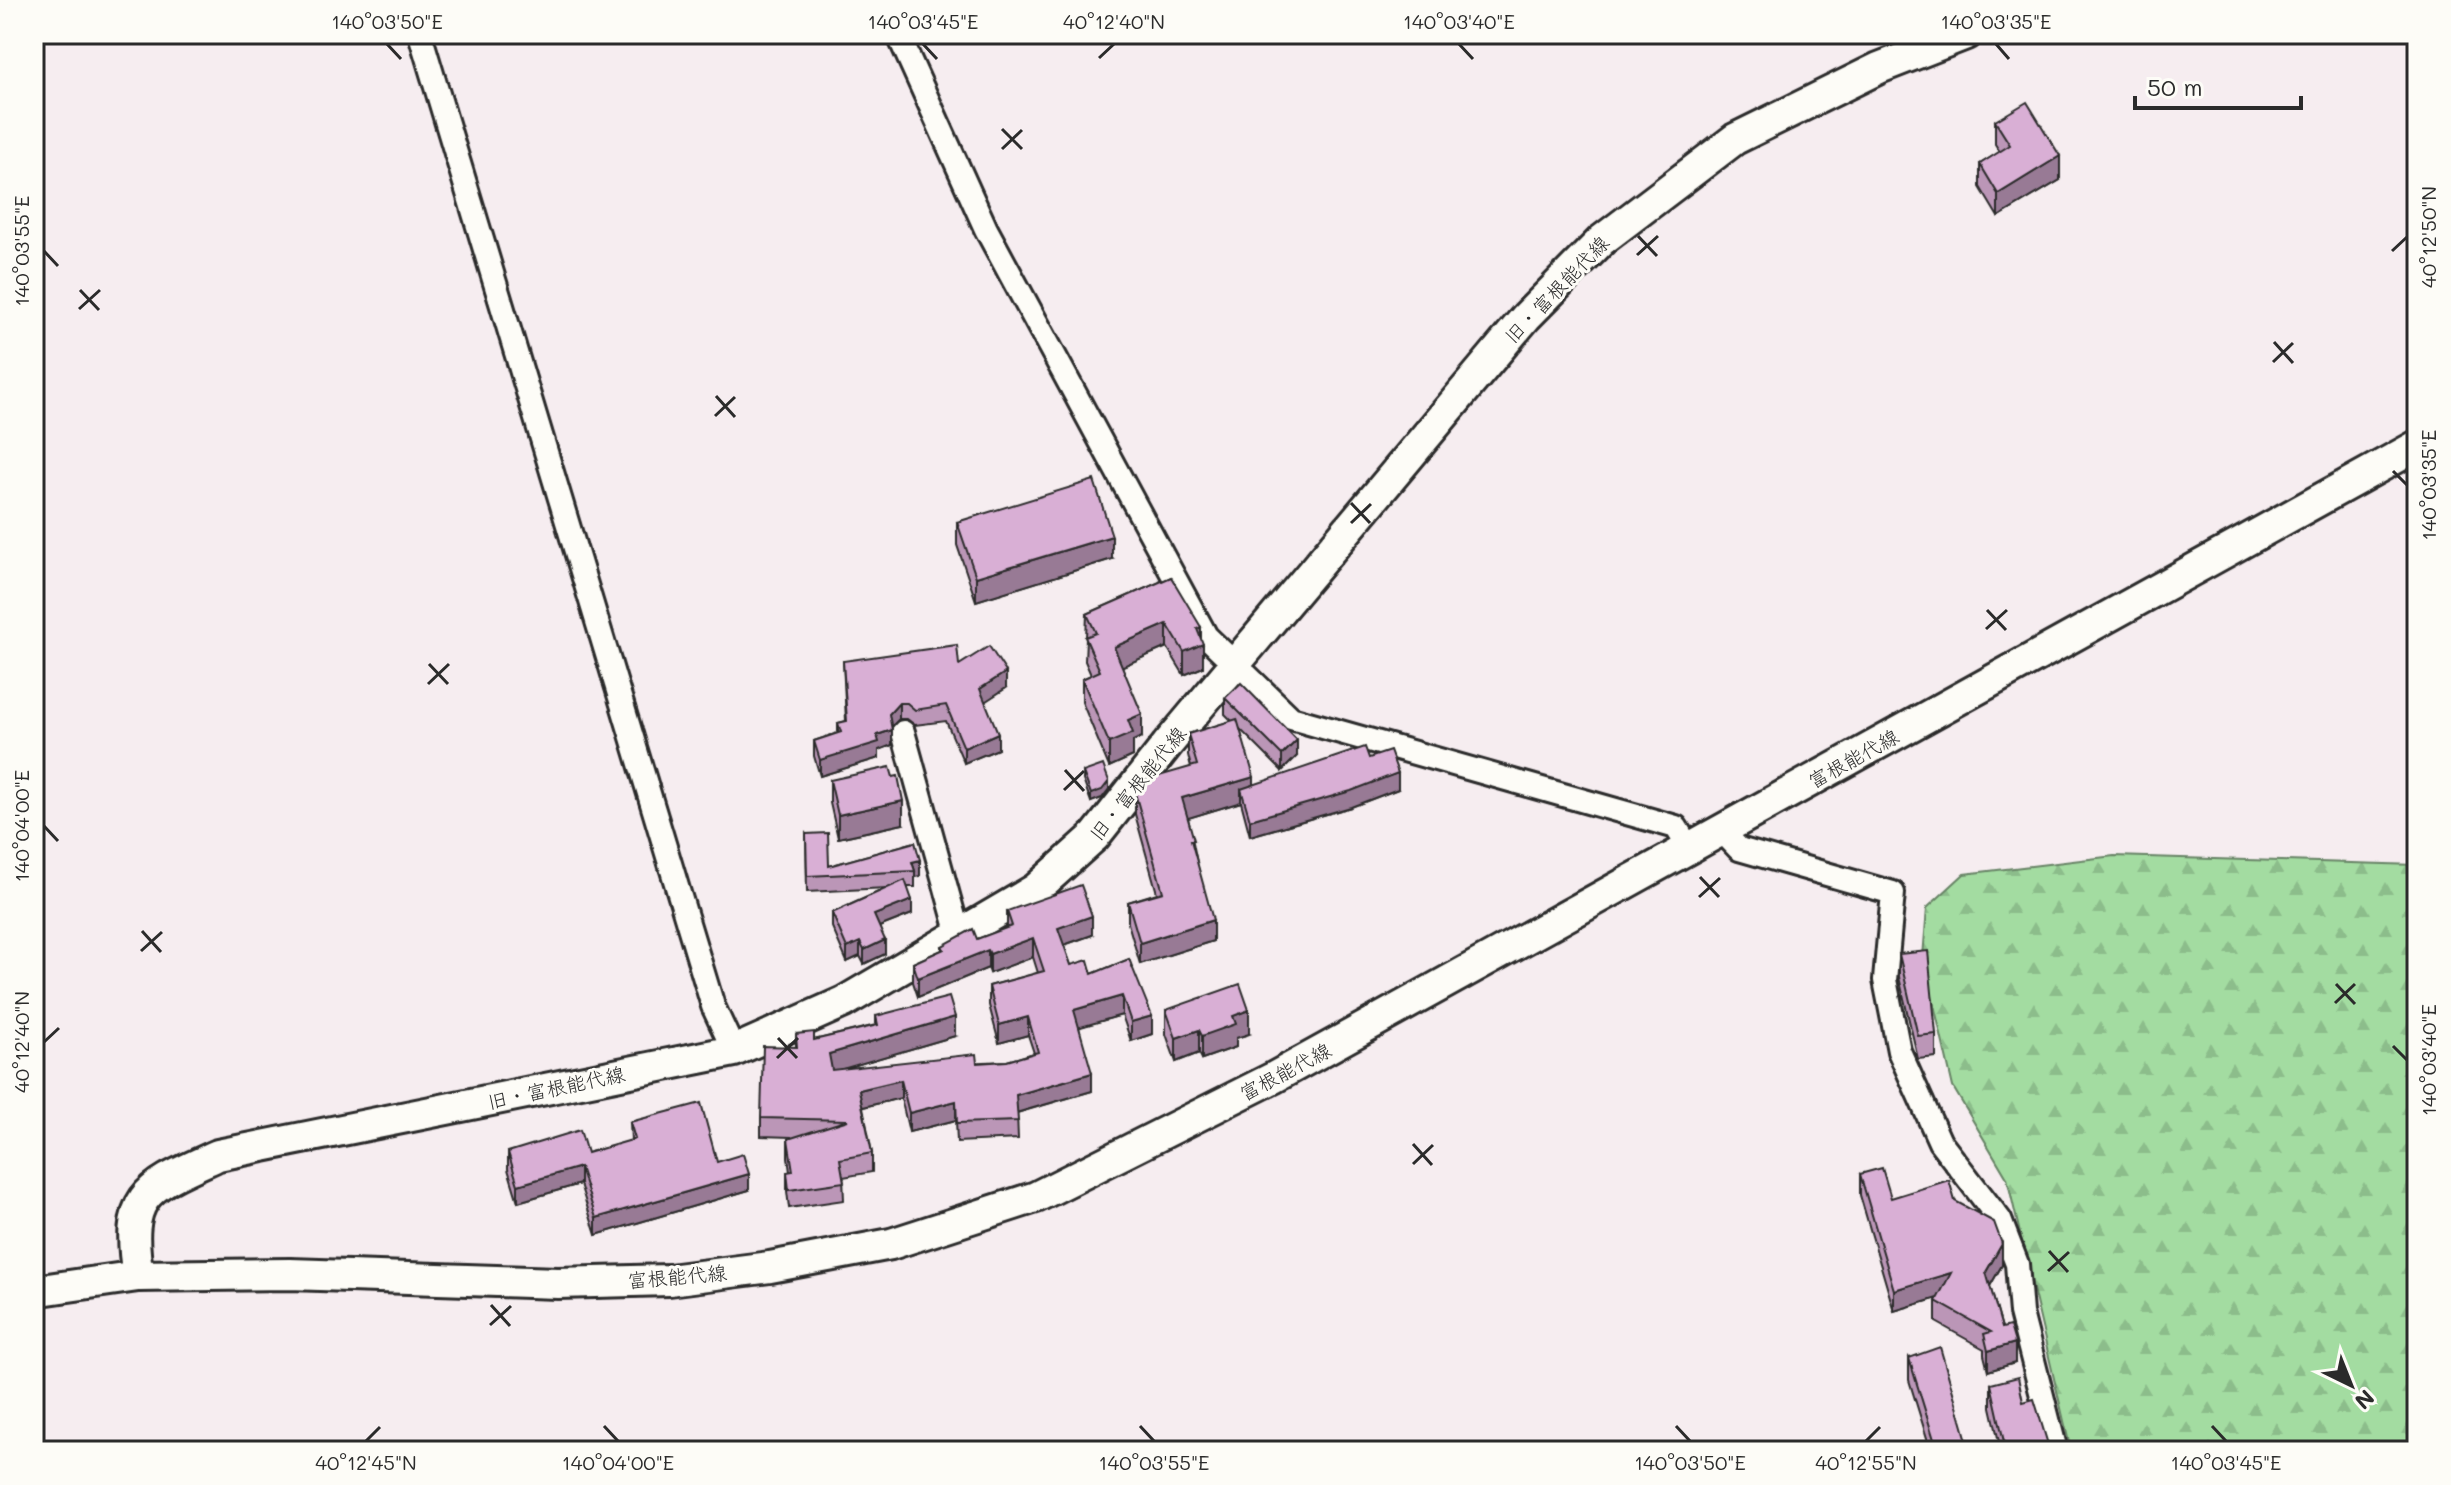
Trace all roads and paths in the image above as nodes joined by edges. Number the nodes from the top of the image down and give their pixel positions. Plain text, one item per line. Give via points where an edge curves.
1 (420, 34) edge
2 (898, 34) edge
3 (1966, 34) edge
4 (2417, 446) edge
5 (1236, 663) junction
6 (903, 732) dead end
7 (1722, 831) junction
8 (1689, 848) junction
9 (959, 935) junction
10 (734, 1051) junction
11 (138, 1276) junction
12 (34, 1291) edge
13 (2056, 1451) edge

1 - 10 street via 713,1006
2 - 5 street via 986,229 1206,636
3 - 5 main road, 旧・富根能代線 via 1879,68 1735,139 1602,240 1526,317
4 - 7 main road, 富根能代線
5 - 8 street via 1291,718 1676,827
5 - 9 main road, 旧・富根能代線 via 1095,836 1036,889
6 - 9 street
7 - 8 main road, 富根能代線
7 - 13 street via 1739,849 1893,893 1885,980 1899,1051 1940,1142 2000,1220 2017,1264 2021,1313
8 - 11 main road, 富根能代線 via 1154,1139 1036,1197 891,1244 669,1280
9 - 10 main road, 旧・富根能代線 via 844,1002
10 - 11 main road, 旧・富根能代線 via 218,1155 162,1181 135,1212 132,1244
11 - 12 main road, 富根能代線

